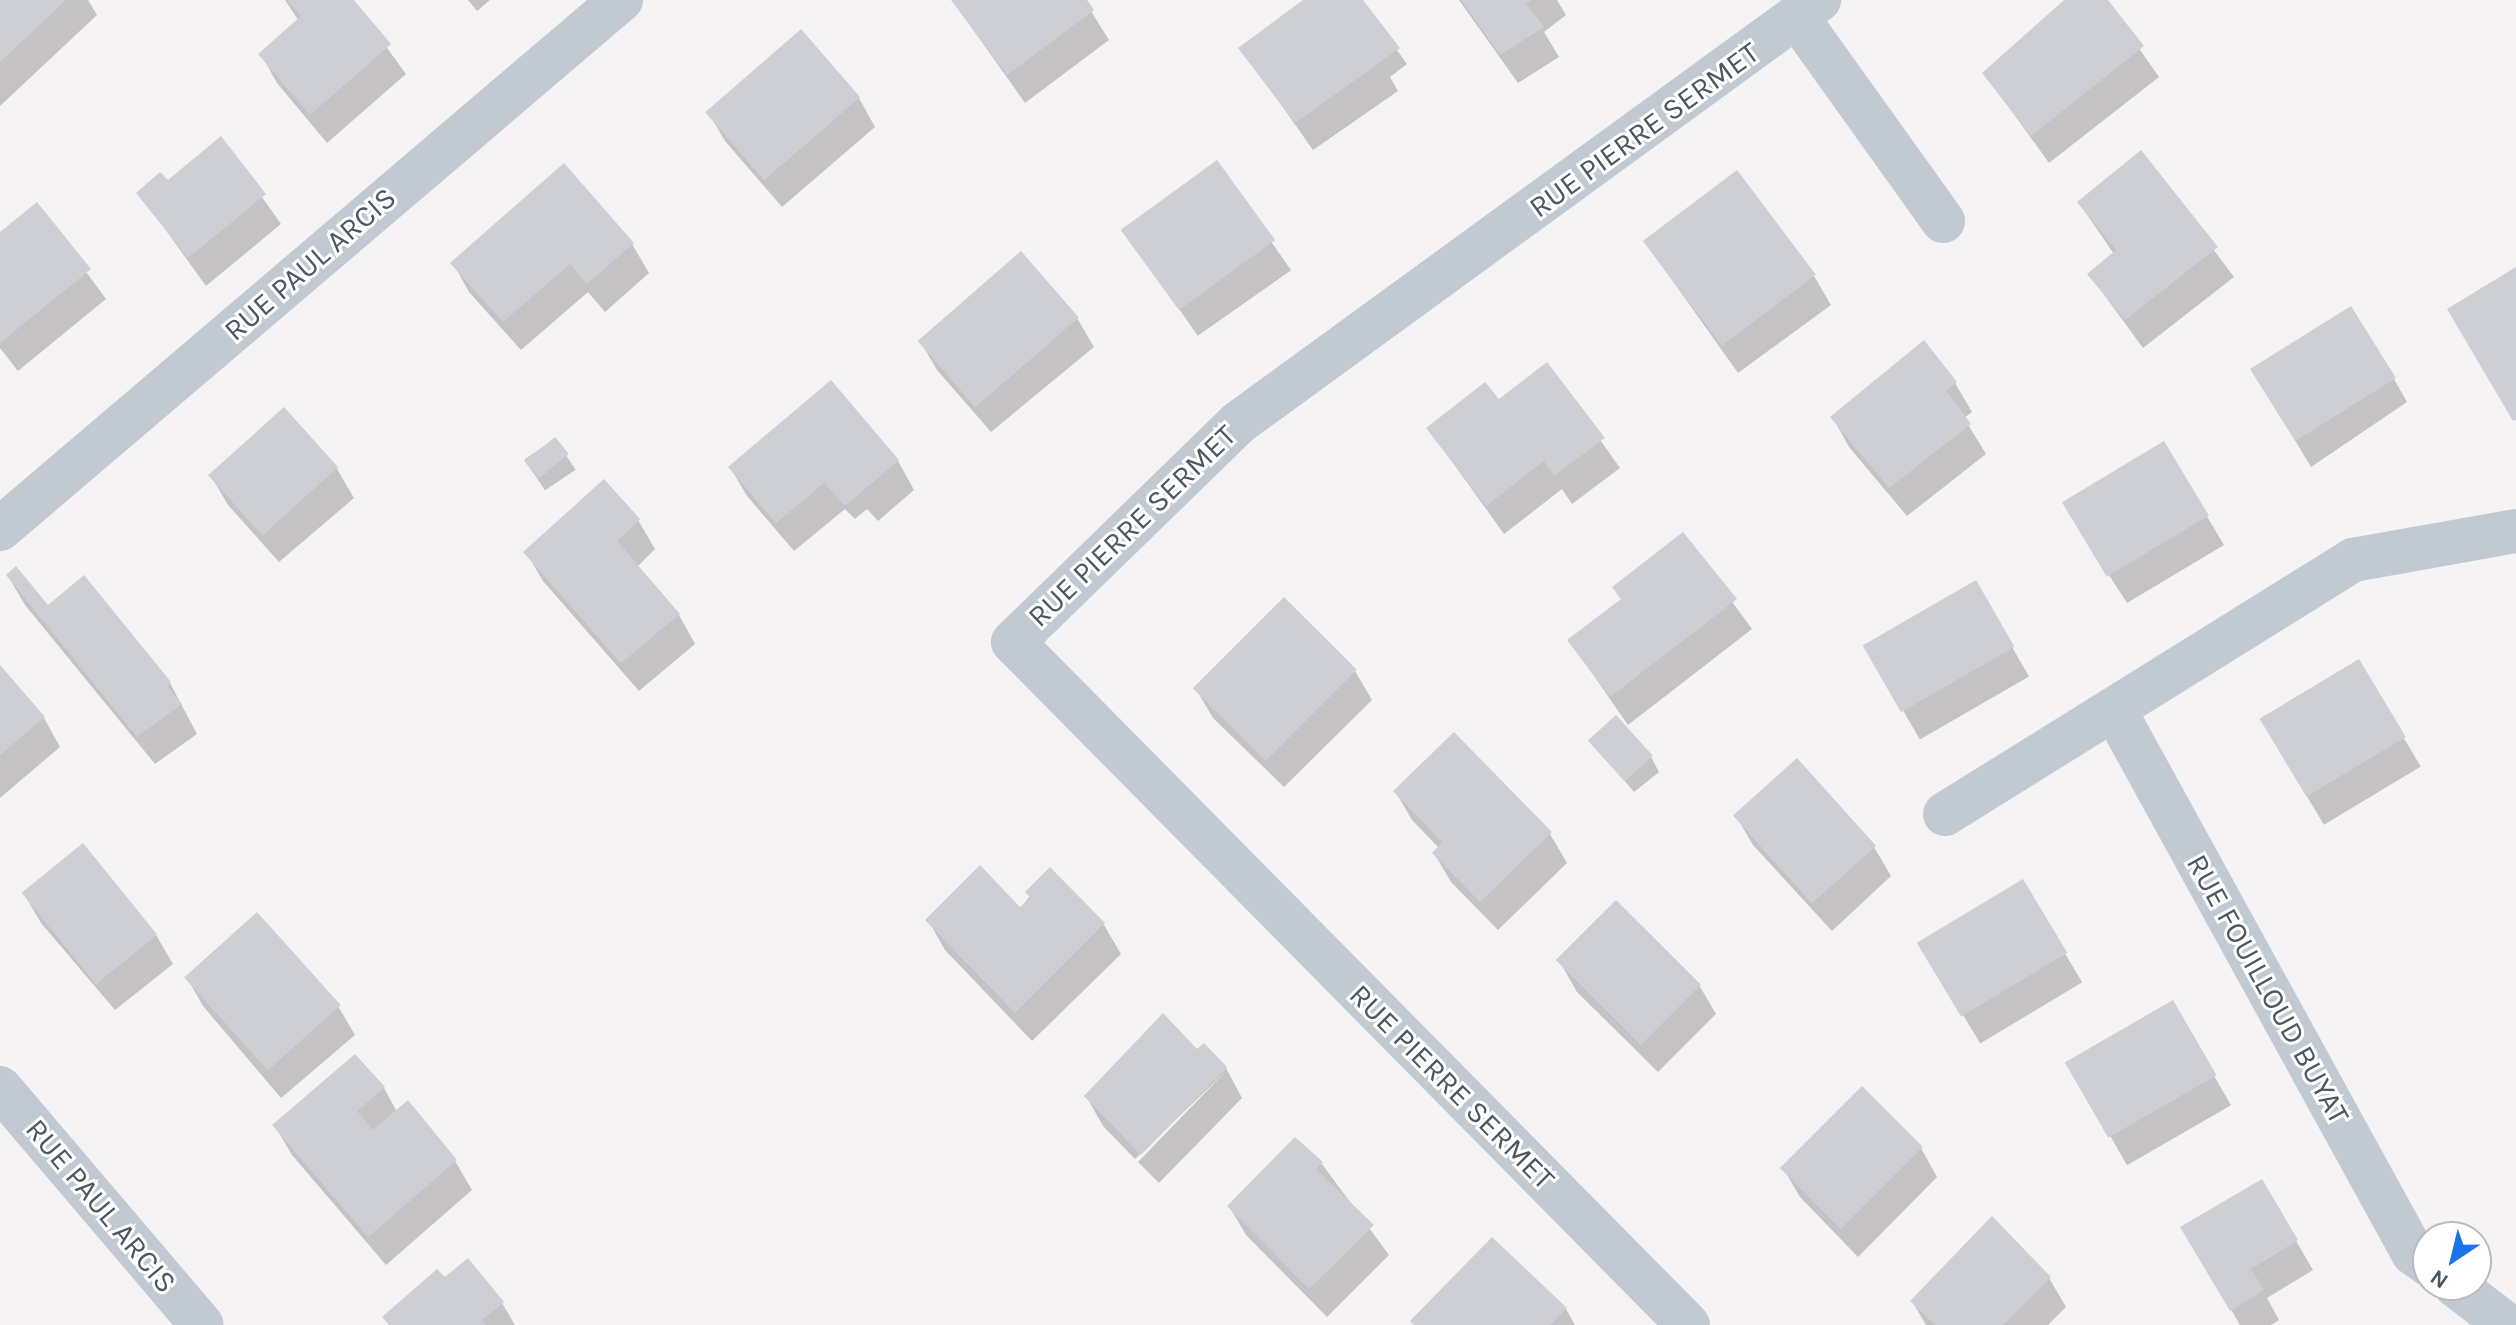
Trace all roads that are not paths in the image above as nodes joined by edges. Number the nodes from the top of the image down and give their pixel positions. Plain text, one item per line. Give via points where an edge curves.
1 (621, 0) edge
2 (1808, 9) edge
3 (1943, 221) dead end
4 (0, 529) edge
5 (2516, 531) edge
6 (2114, 709) junction
7 (1945, 814) dead end
8 (0, 1088) edge
9 (2412, 1251) edge
10 (2476, 1301) edge
11 (2516, 1322) edge
12 (202, 1325) edge
13 (1688, 1325) edge
14 (2508, 1325) edge

1 - 4 street, RUE PAUL ARCIS
2 - 3 street, RUE PIERRE SERMET
2 - 13 street, RUE PIERRE SERMET via 1238,423 1013,642
5 - 6 street via 2353,560
6 - 7 street
6 - 9 street, RUE FOUILLOUD BUYAT
8 - 12 street, RUE PAUL ARCIS
10 - 14 street
11 - 14 street

